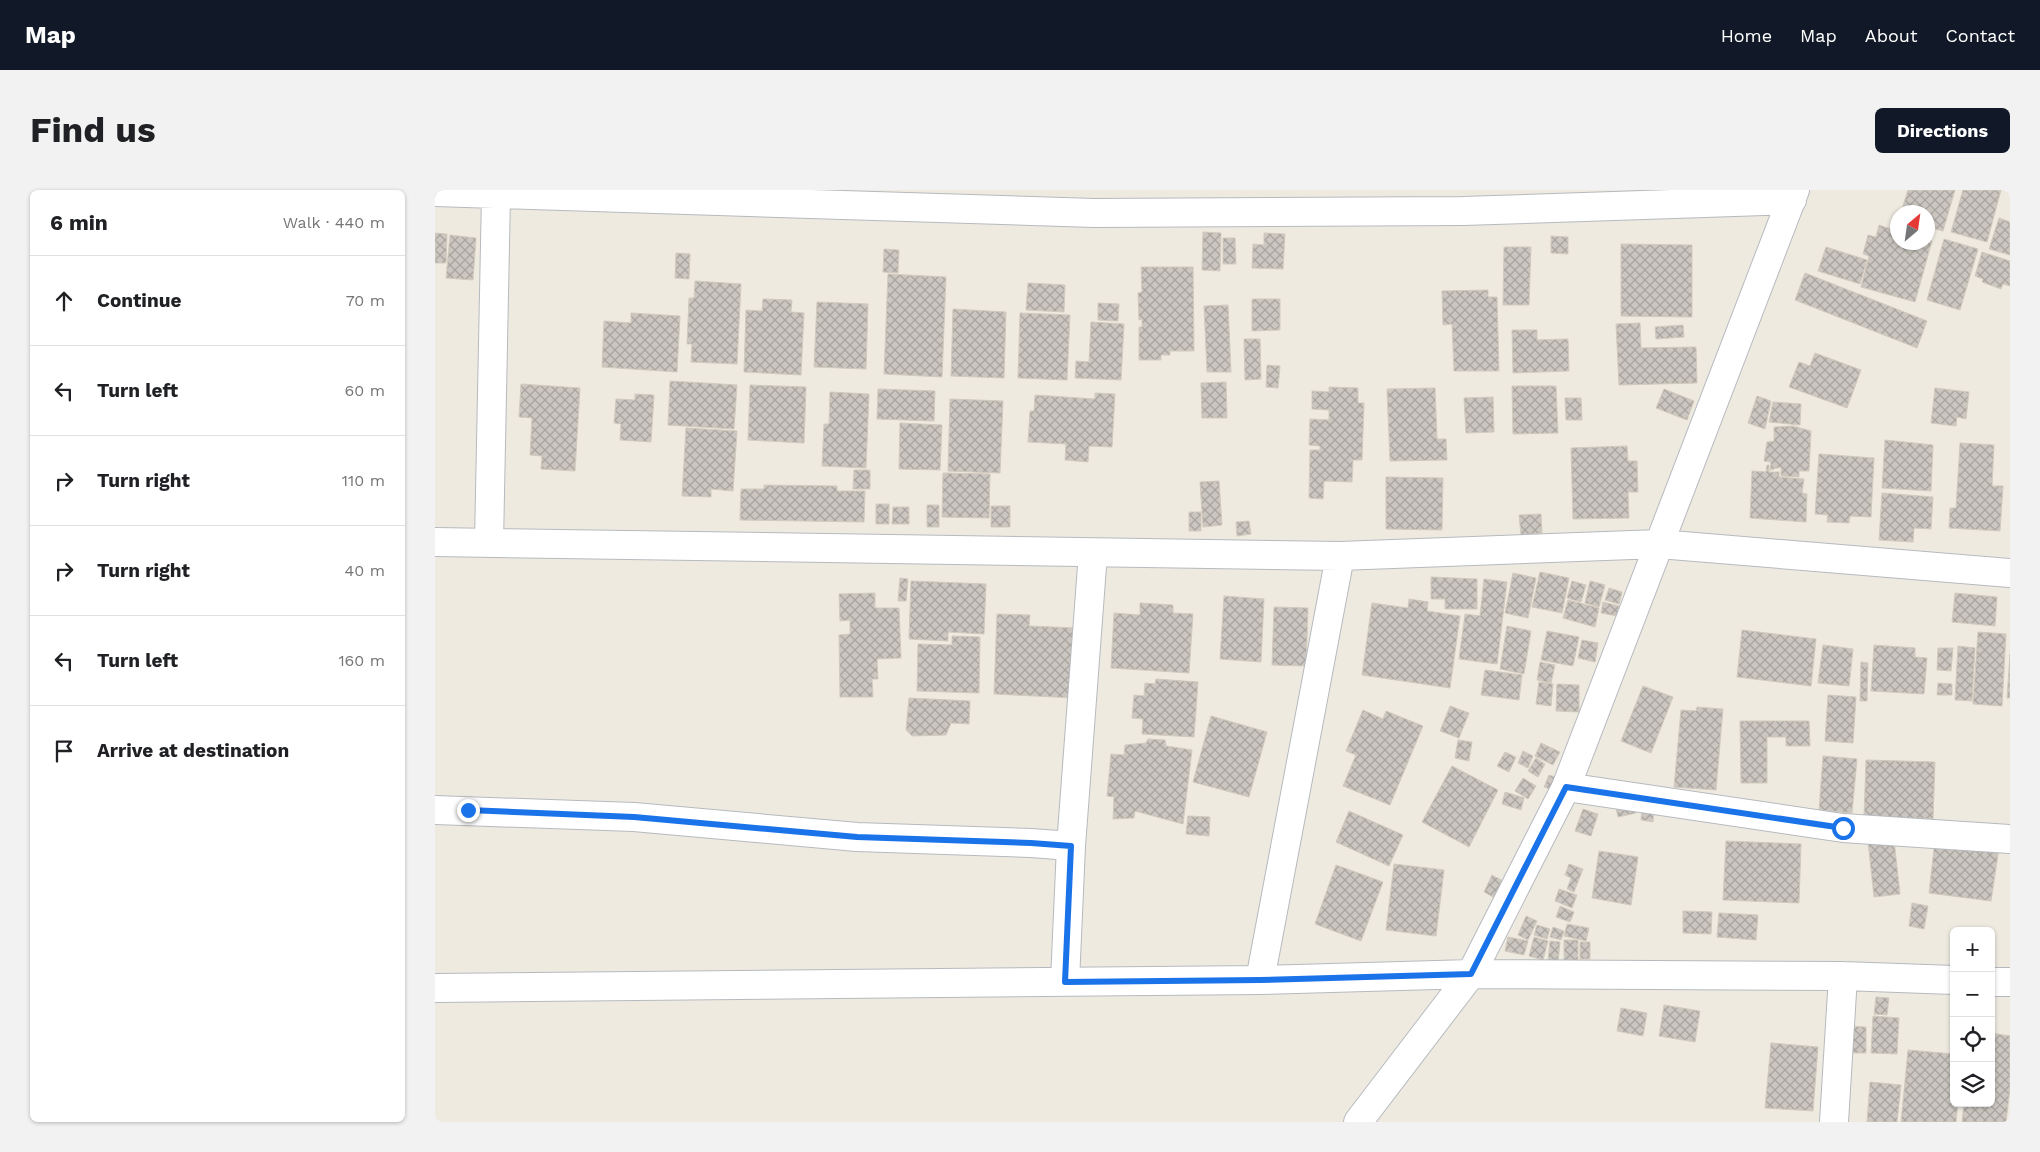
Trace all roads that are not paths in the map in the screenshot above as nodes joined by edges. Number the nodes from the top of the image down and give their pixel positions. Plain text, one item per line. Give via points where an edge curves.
1 (435, 192) edge
2 (495, 195) junction
3 (1793, 195) edge
4 (435, 542) edge
5 (489, 543) junction
6 (1659, 544) junction
7 (1093, 553) junction
8 (1340, 556) junction
9 (2010, 573) edge
10 (1566, 787) junction
11 (435, 810) edge
12 (2010, 838) edge
13 (1071, 846) junction
14 (1471, 974) junction
15 (1843, 976) junction
16 (1260, 980) junction
17 (1950, 980) edge
18 (1065, 982) junction
19 (1995, 982) edge
20 (2010, 982) edge
21 (435, 988) edge
22 (1358, 1122) edge
23 (1834, 1122) edge

1 - 2 street
2 - 3 street via 1094,213 1463,211
2 - 5 street
3 - 6 street
4 - 5 street
5 - 7 street
6 - 8 street
6 - 9 street
6 - 10 street
7 - 8 street
7 - 13 street
8 - 16 street
10 - 12 street via 1843,828
10 - 14 street
11 - 13 street via 634,817 857,837
13 - 18 street
14 - 15 street
14 - 16 street
14 - 22 street
15 - 17 street
15 - 23 street
16 - 18 street
18 - 21 street
19 - 20 street

